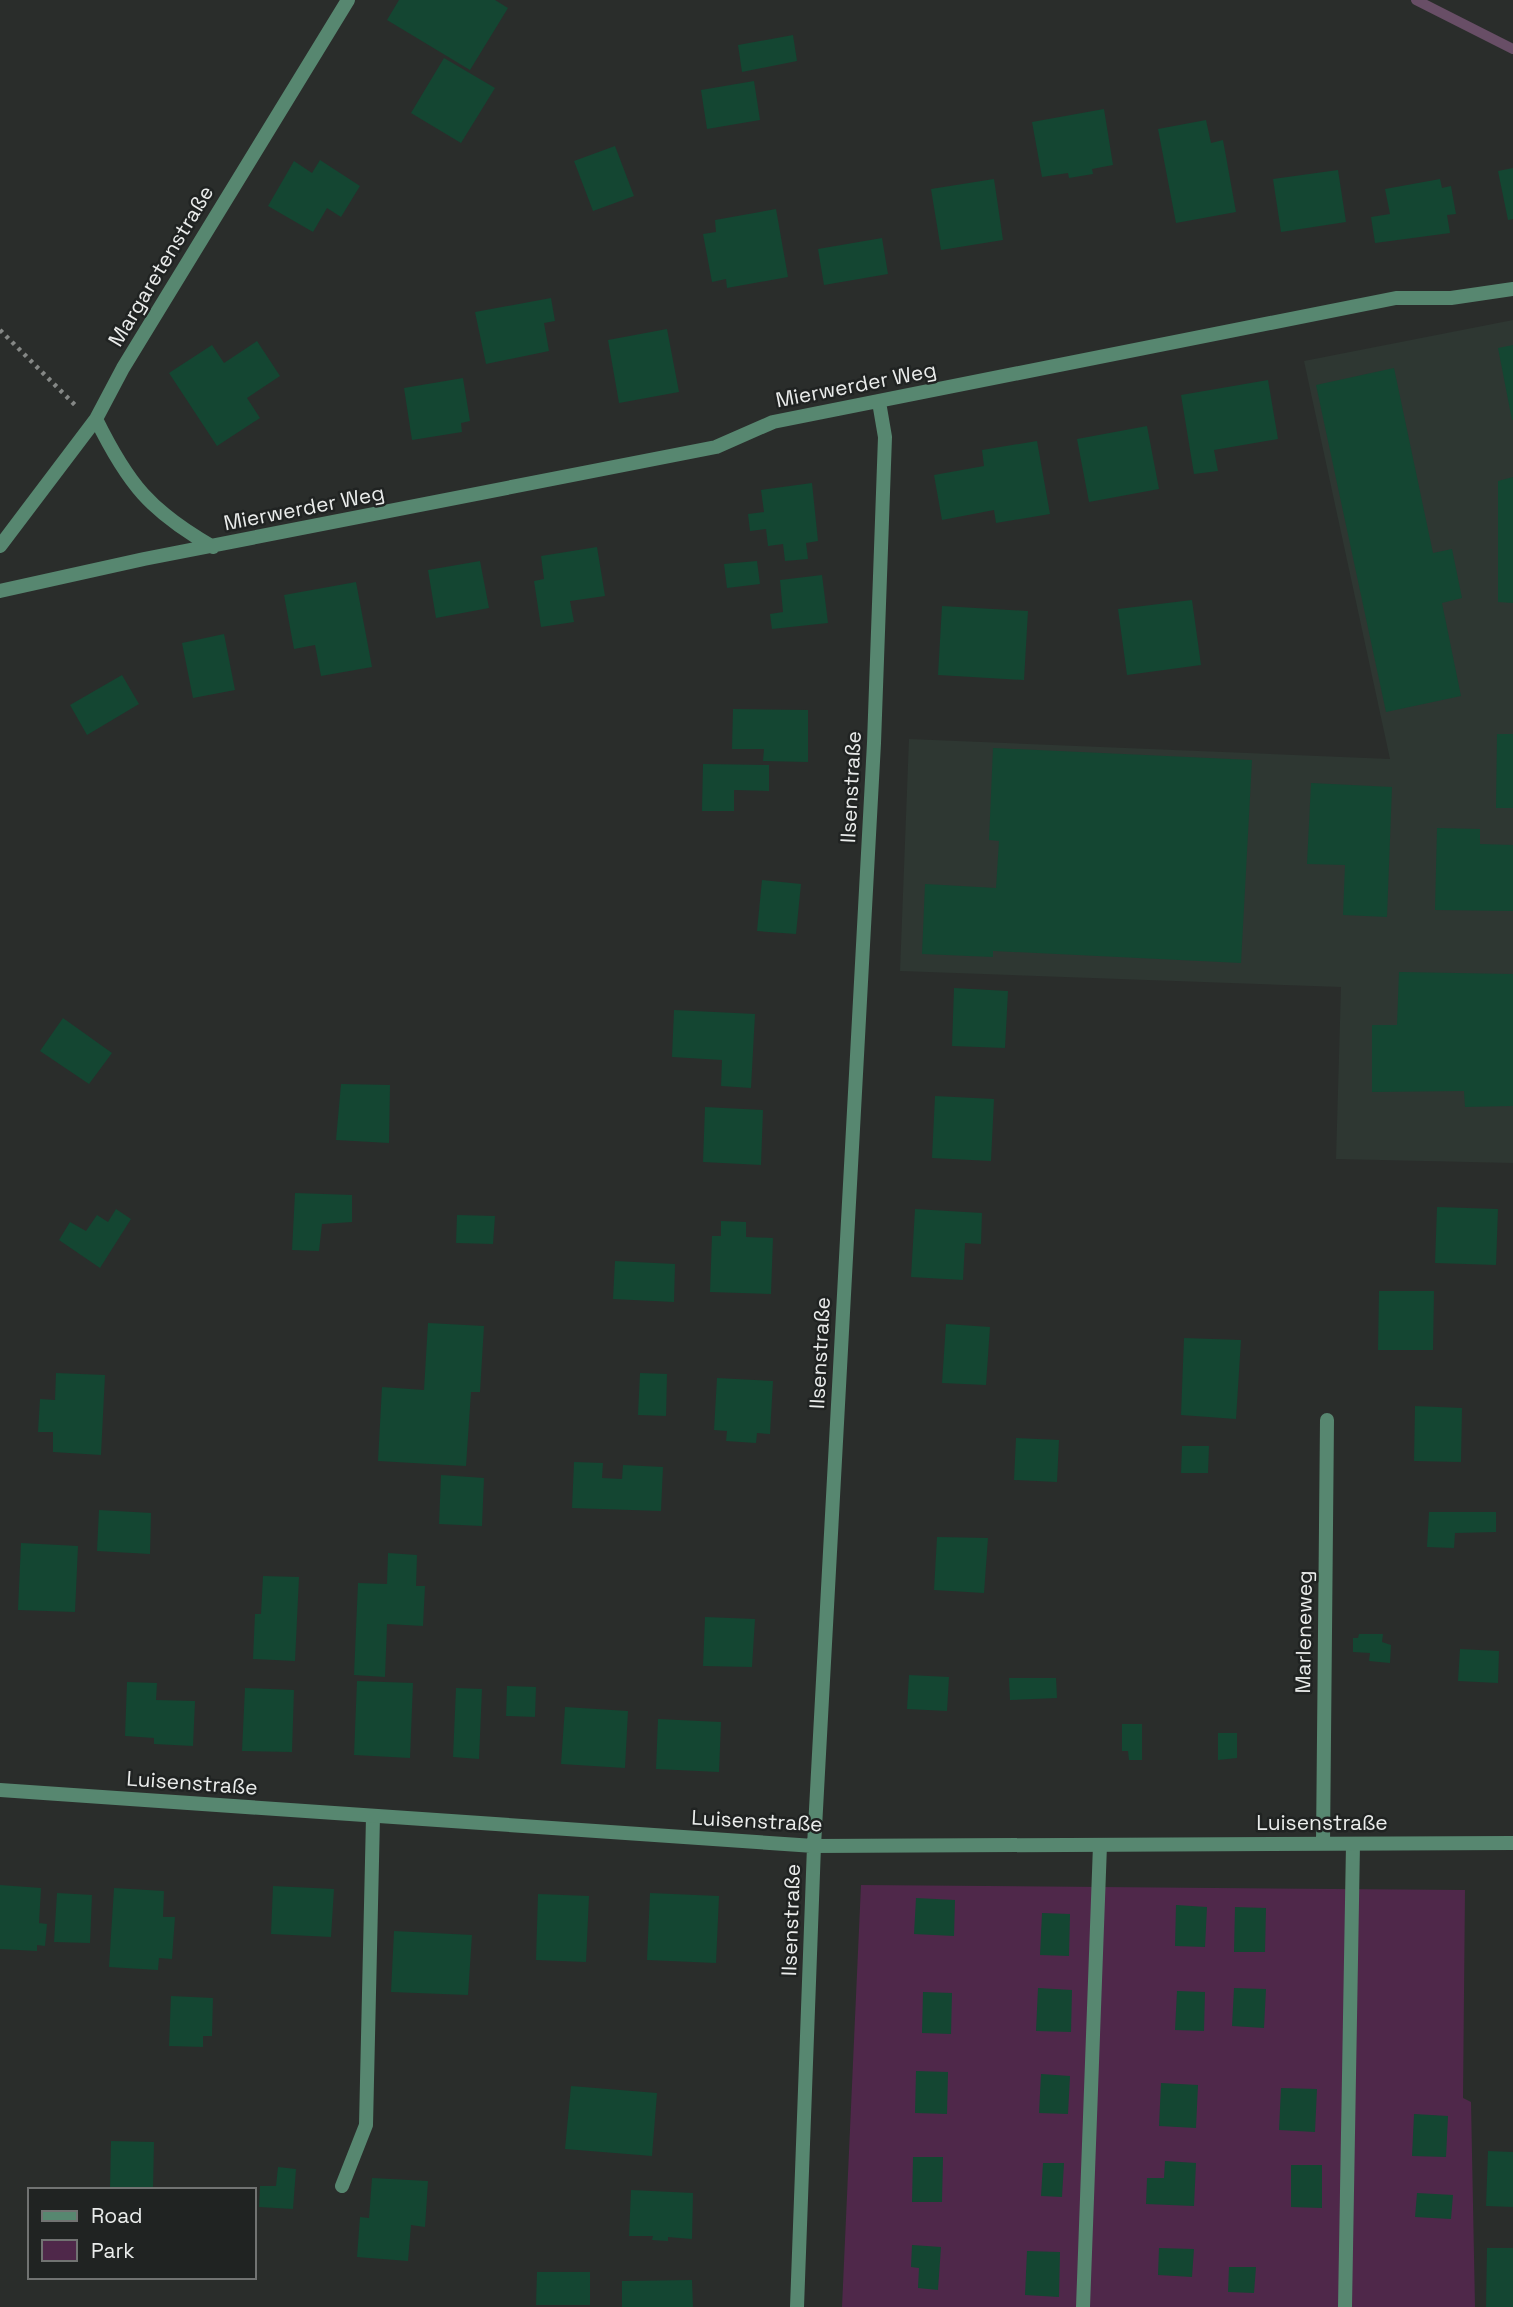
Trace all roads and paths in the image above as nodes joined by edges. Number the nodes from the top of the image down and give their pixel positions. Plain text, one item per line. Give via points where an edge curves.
1 (348, 0) edge
2 (1513, 289) edge
3 (0, 330) edge
4 (879, 402) junction
5 (96, 419) junction
6 (0, 545) edge
7 (213, 547) junction
8 (0, 591) edge
9 (1327, 1420) dead end
10 (0, 1790) edge
11 (373, 1817) junction
12 (1513, 1843) edge
13 (1322, 1844) junction
14 (1353, 1844) junction
15 (1100, 1845) junction
16 (814, 1846) junction
17 (342, 2186) dead end
18 (797, 2307) edge
19 (1083, 2307) edge
20 (1345, 2307) edge

1 - 5 street, Margaretenstraße
2 - 4 street, Mierwerder Weg via 1451,298 1396,298
3 - 5 path via 69,401
4 - 7 street, Mierwerder Weg via 772,422 716,447
4 - 16 street, Ilsenstraße via 885,437 874,743
5 - 6 street, Margaretenstraße
5 - 7 street, Mierwerder Weg via 119,464 145,498 177,526
7 - 8 street, Mierwerder Weg
9 - 13 street, Marleneweg
10 - 11 street, Luisenstraße
11 - 16 street, Luisenstraße
11 - 17 street via 366,2125
12 - 14 street, Luisenstraße
13 - 14 street, Luisenstraße
13 - 15 street, Luisenstraße
14 - 20 street
15 - 16 street, Luisenstraße
15 - 19 street
16 - 18 street, Ilsenstraße

